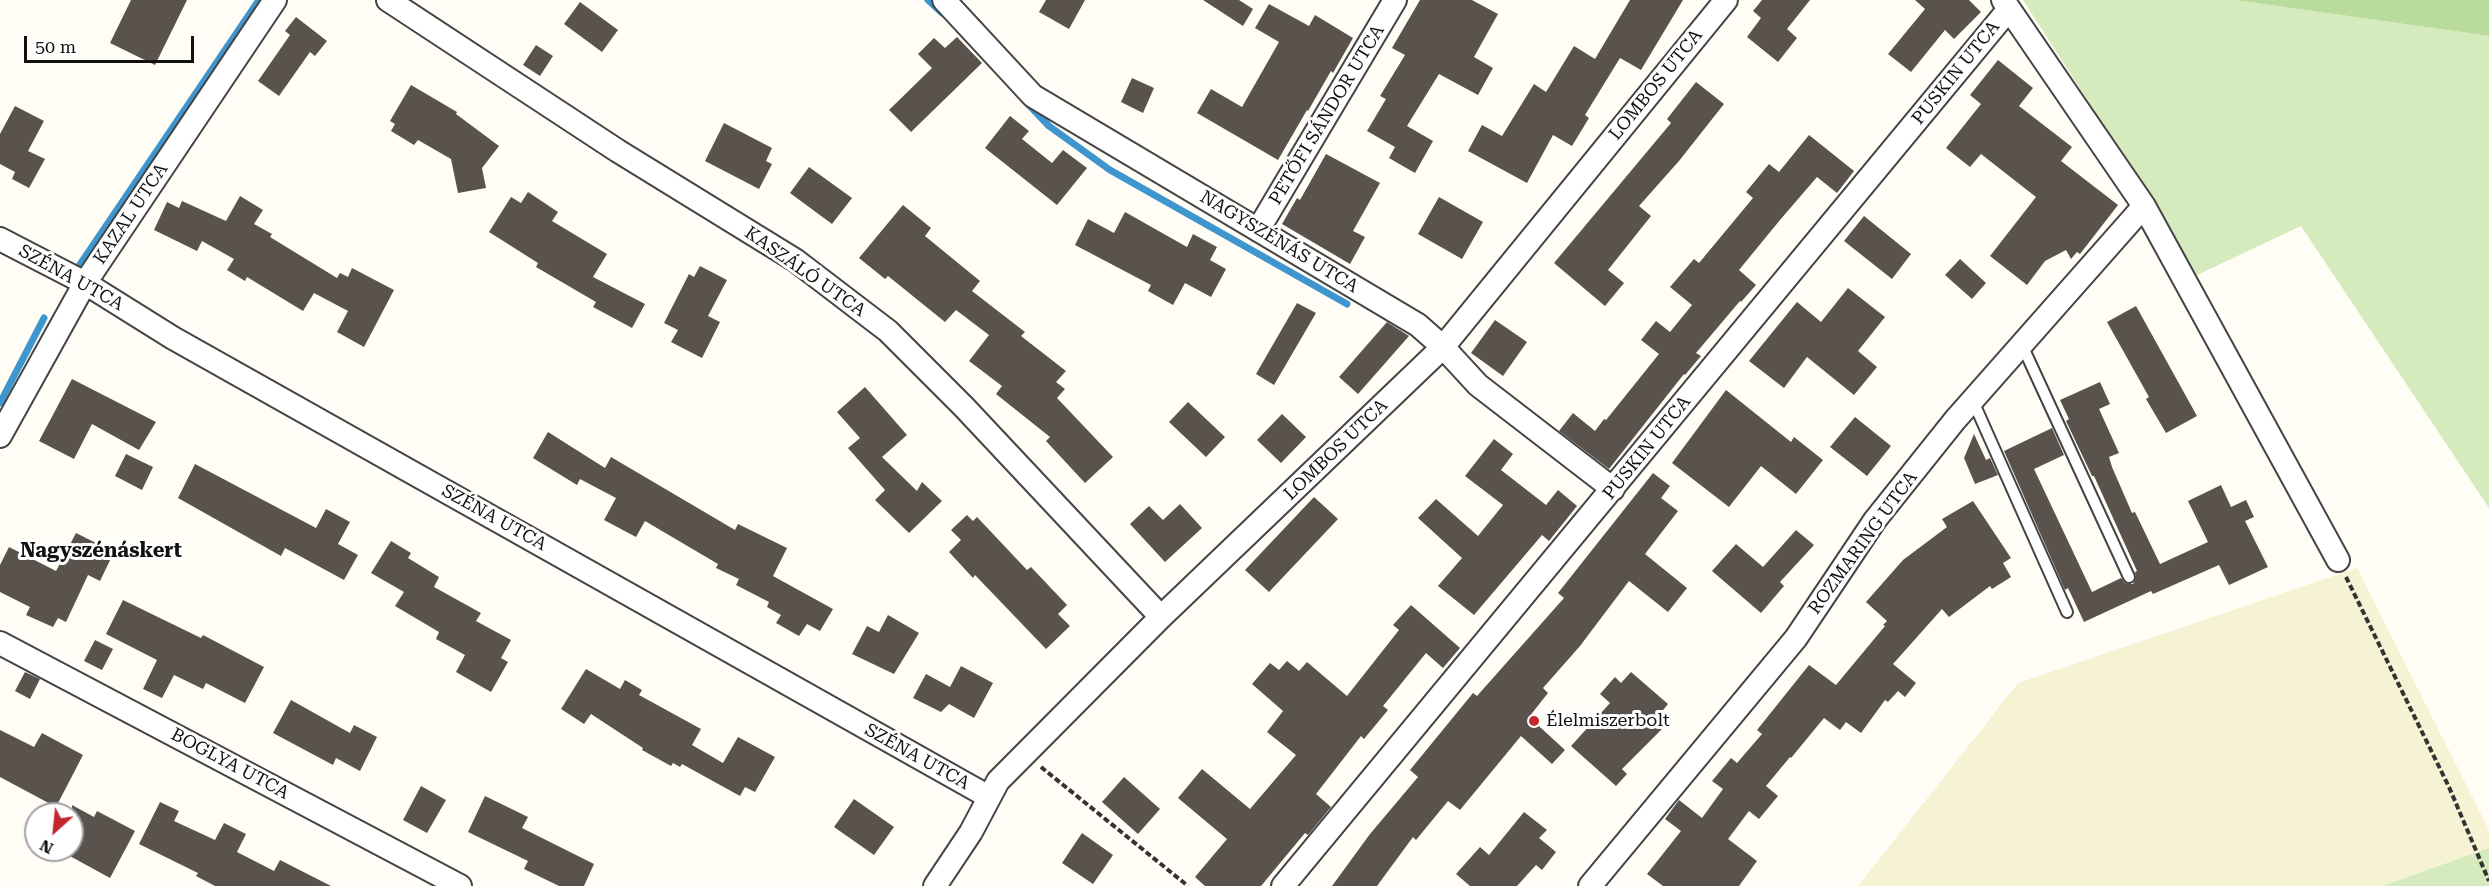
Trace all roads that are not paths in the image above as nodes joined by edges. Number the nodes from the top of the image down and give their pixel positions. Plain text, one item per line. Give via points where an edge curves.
1 (275, 0) edge
2 (388, 0) edge
3 (944, 0) edge
4 (1395, 0) edge
5 (1726, 0) edge
6 (2006, 4) edge
7 (2144, 206) junction
8 (1258, 230) junction
9 (0, 238) edge
10 (85, 283) junction
11 (2022, 345) junction
12 (1443, 347) junction
13 (1972, 401) junction
14 (0, 436) edge
15 (1613, 489) junction
16 (2338, 560) road end
17 (2129, 577) dead end
18 (2067, 612) dead end
19 (1161, 617) junction
20 (0, 643) edge
21 (989, 797) junction
22 (460, 886) edge
23 (935, 886) edge
24 (1283, 886) edge
25 (1590, 886) edge

1 - 10 street, KAZAL UTCA
2 - 19 street, KASZÁLÓ UTCA via 618,151 795,260 888,331
3 - 8 street, NAGYSZÉNÁS UTCA via 1033,96
4 - 8 street, PETŐFI SÁNDOR UTCA
5 - 12 street, LOMBOS UTCA
6 - 7 street
6 - 15 street, PUSKIN UTCA
7 - 11 street, ROZMARING UTCA
7 - 16 street
8 - 12 street, NAGYSZÉNÁS UTCA via 1418,325
9 - 10 street, SZÉNA UTCA
10 - 14 street, KAZAL UTCA
10 - 21 street, SZÉNA UTCA via 173,338
11 - 13 street, ROZMARING UTCA
11 - 17 lane
12 - 15 street, NAGYSZÉNÁS UTCA via 1478,385
12 - 19 street, LOMBOS UTCA
13 - 18 lane
13 - 25 street, ROZMARING UTCA via 1875,520 1796,638
15 - 24 street, PUSKIN UTCA
19 - 21 street, LOMBOS UTCA via 1024,753
20 - 22 street, BOGLYA UTCA
21 - 23 street, LOMBOS UTCA

